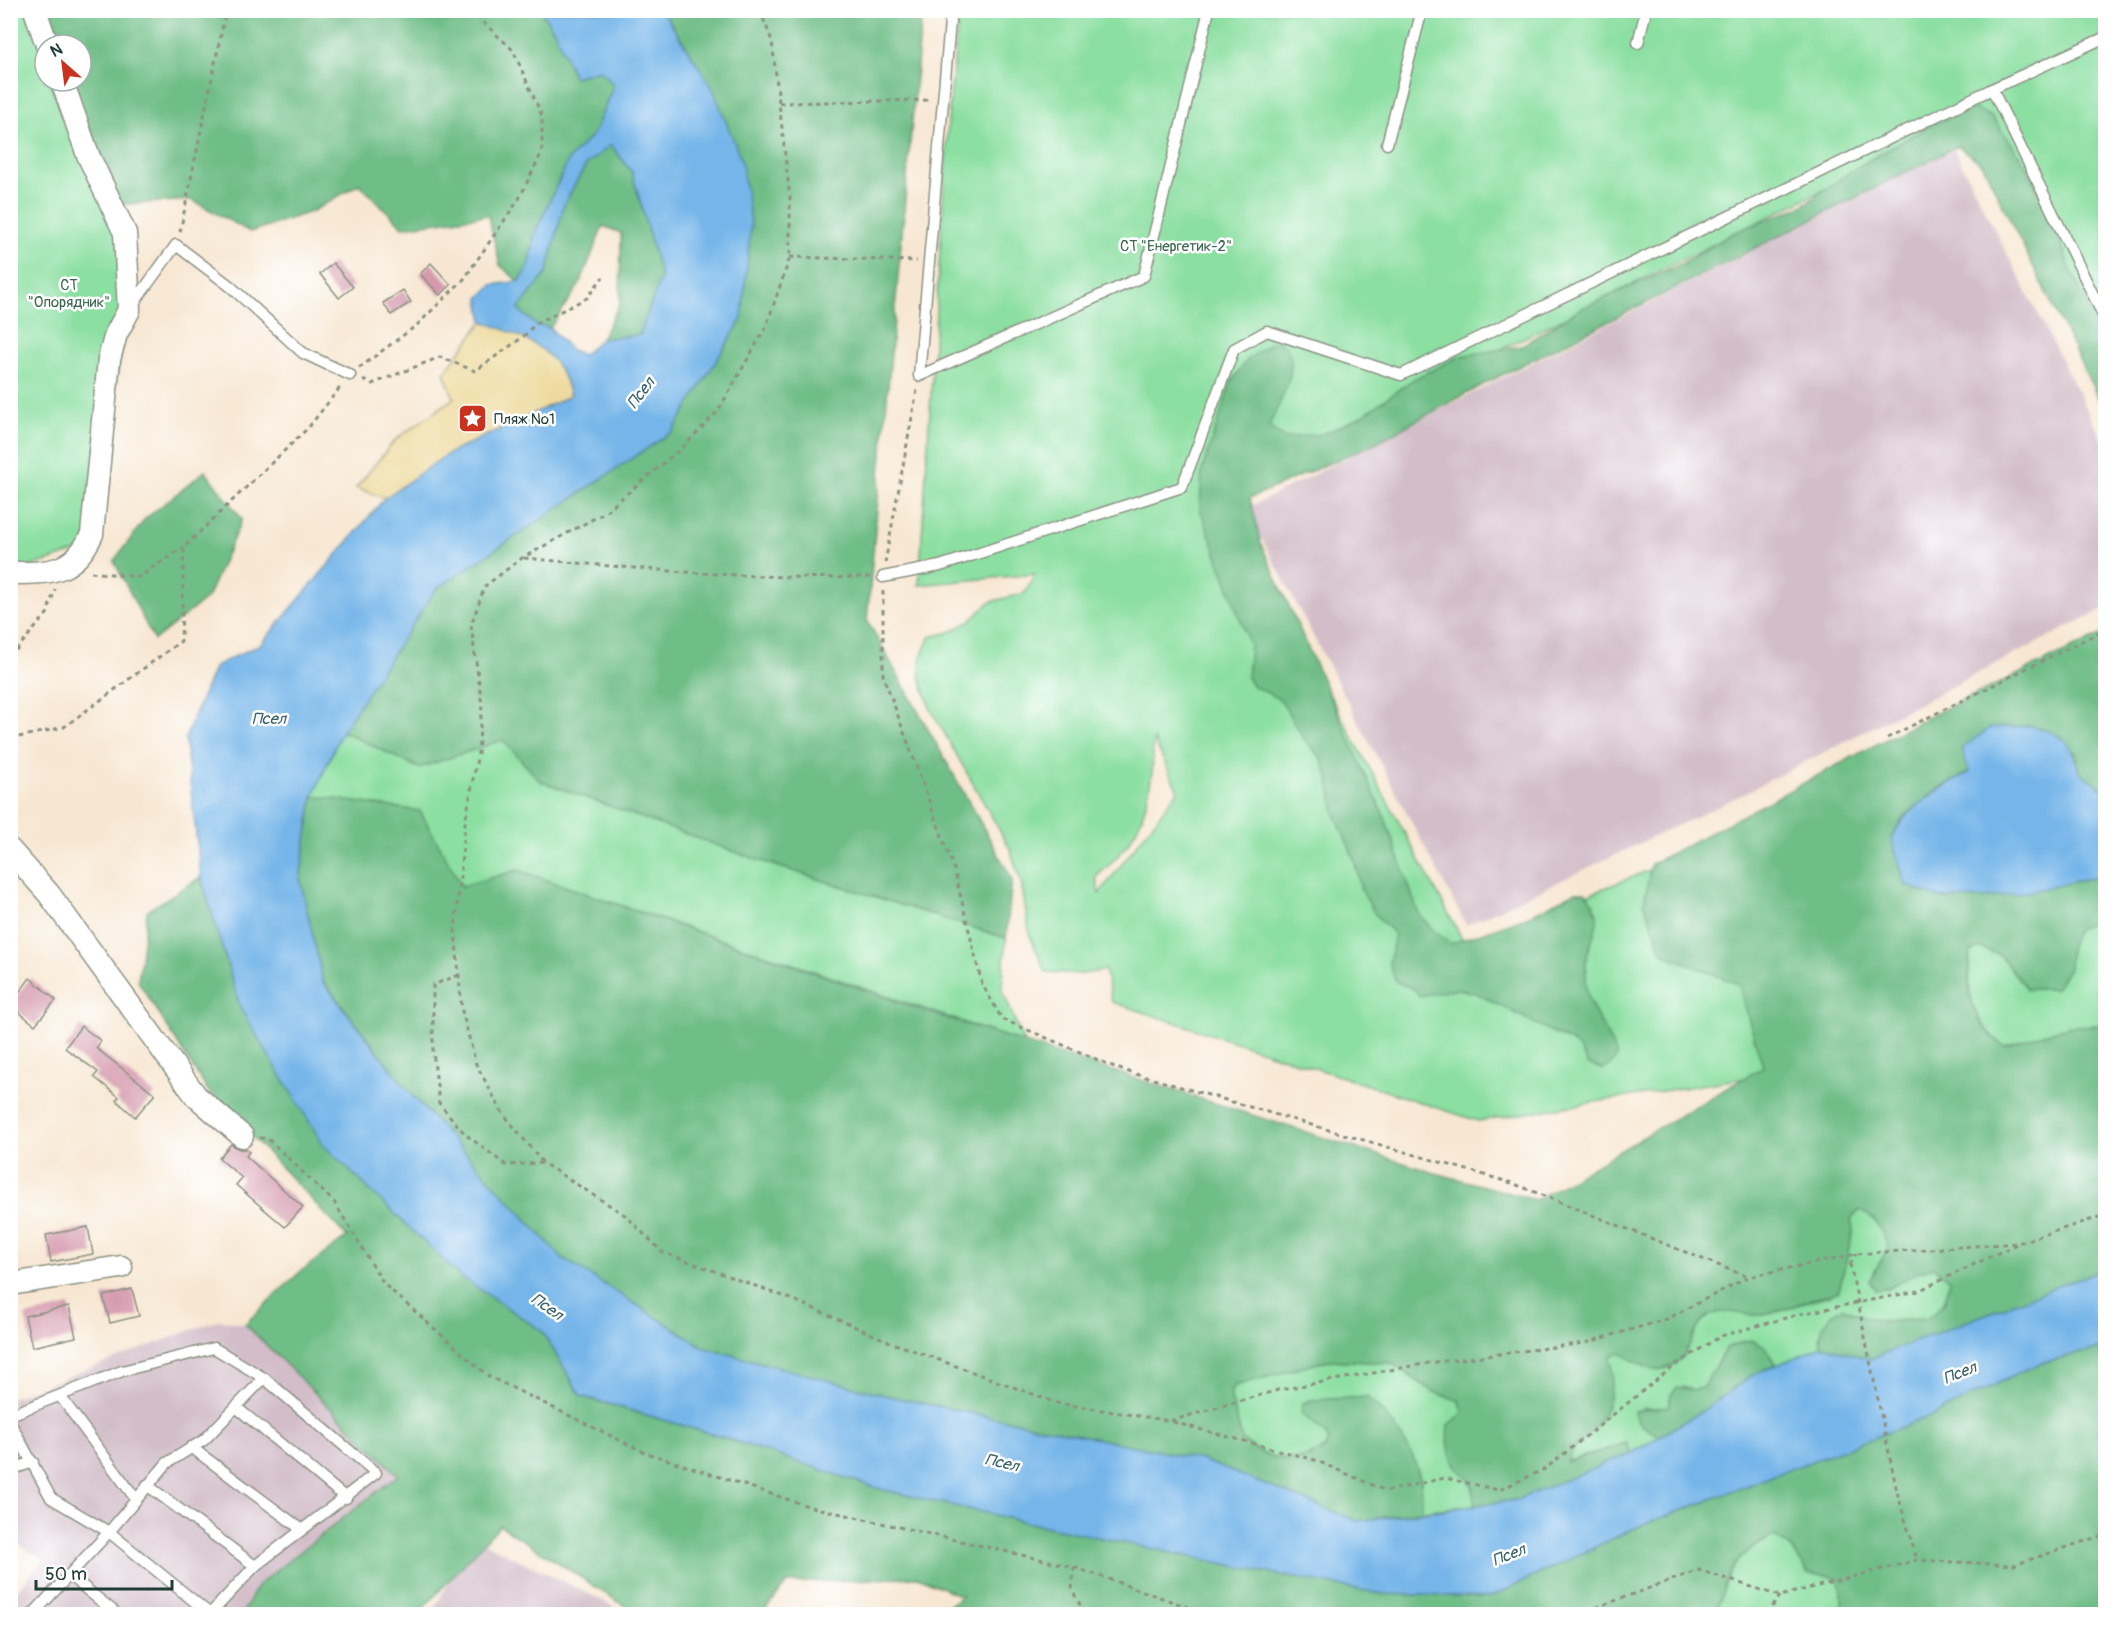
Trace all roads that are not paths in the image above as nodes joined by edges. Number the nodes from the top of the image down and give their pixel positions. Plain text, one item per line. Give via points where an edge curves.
1 (35, 10) edge
2 (951, 10) edge
3 (1209, 10) edge
4 (1422, 10) edge
5 (1646, 10) edge
6 (42, 33) edge
7 (2106, 37) edge
8 (1638, 43) dead end
9 (1992, 89) junction
10 (66, 93) edge
11 (1387, 144) dead end
12 (129, 310) junction
13 (2106, 321) edge
14 (350, 375) road end
15 (10, 573) edge
16 (883, 577) road end
17 (10, 850) edge
18 (242, 1136) road end
19 (122, 1267) dead end
20 (10, 1284) edge
21 (264, 1378) junction
22 (60, 1396) junction
23 (236, 1407) junction
24 (10, 1415) edge
25 (10, 1422) edge
26 (191, 1447) junction
27 (33, 1462) junction
28 (10, 1470) edge
29 (147, 1485) junction
30 (135, 1498) junction
31 (346, 1498) junction
32 (301, 1529) junction
33 (109, 1532) junction
34 (255, 1566) junction
35 (69, 1575) junction
36 (33, 1614) edge
37 (117, 1614) edge
38 (211, 1614) edge

1 - 6 street
2 - 3 lane via 919,376 1144,276
4 - 11 lane
5 - 8 lane
7 - 9 lane
9 - 13 lane
9 - 16 lane via 1401,375 1267,331 1234,349 1182,487 940,566
10 - 12 street via 88,155 125,233
12 - 14 lane via 176,245 230,286 303,353
12 - 15 street via 109,359 92,534 74,562 61,569
17 - 18 street via 49,894 196,1096
19 - 20 street
21 - 22 lane via 214,1348 122,1371
21 - 23 lane
21 - 31 lane via 376,1473
22 - 24 lane
22 - 30 lane
23 - 26 lane via 204,1440
23 - 31 lane
25 - 27 lane
26 - 29 lane via 167,1463
26 - 32 lane
27 - 28 lane
27 - 33 lane via 51,1498
29 - 30 lane
29 - 34 lane
30 - 33 lane
31 - 32 lane
32 - 34 lane
33 - 35 lane
33 - 38 lane
34 - 38 lane
35 - 36 lane
35 - 37 lane

